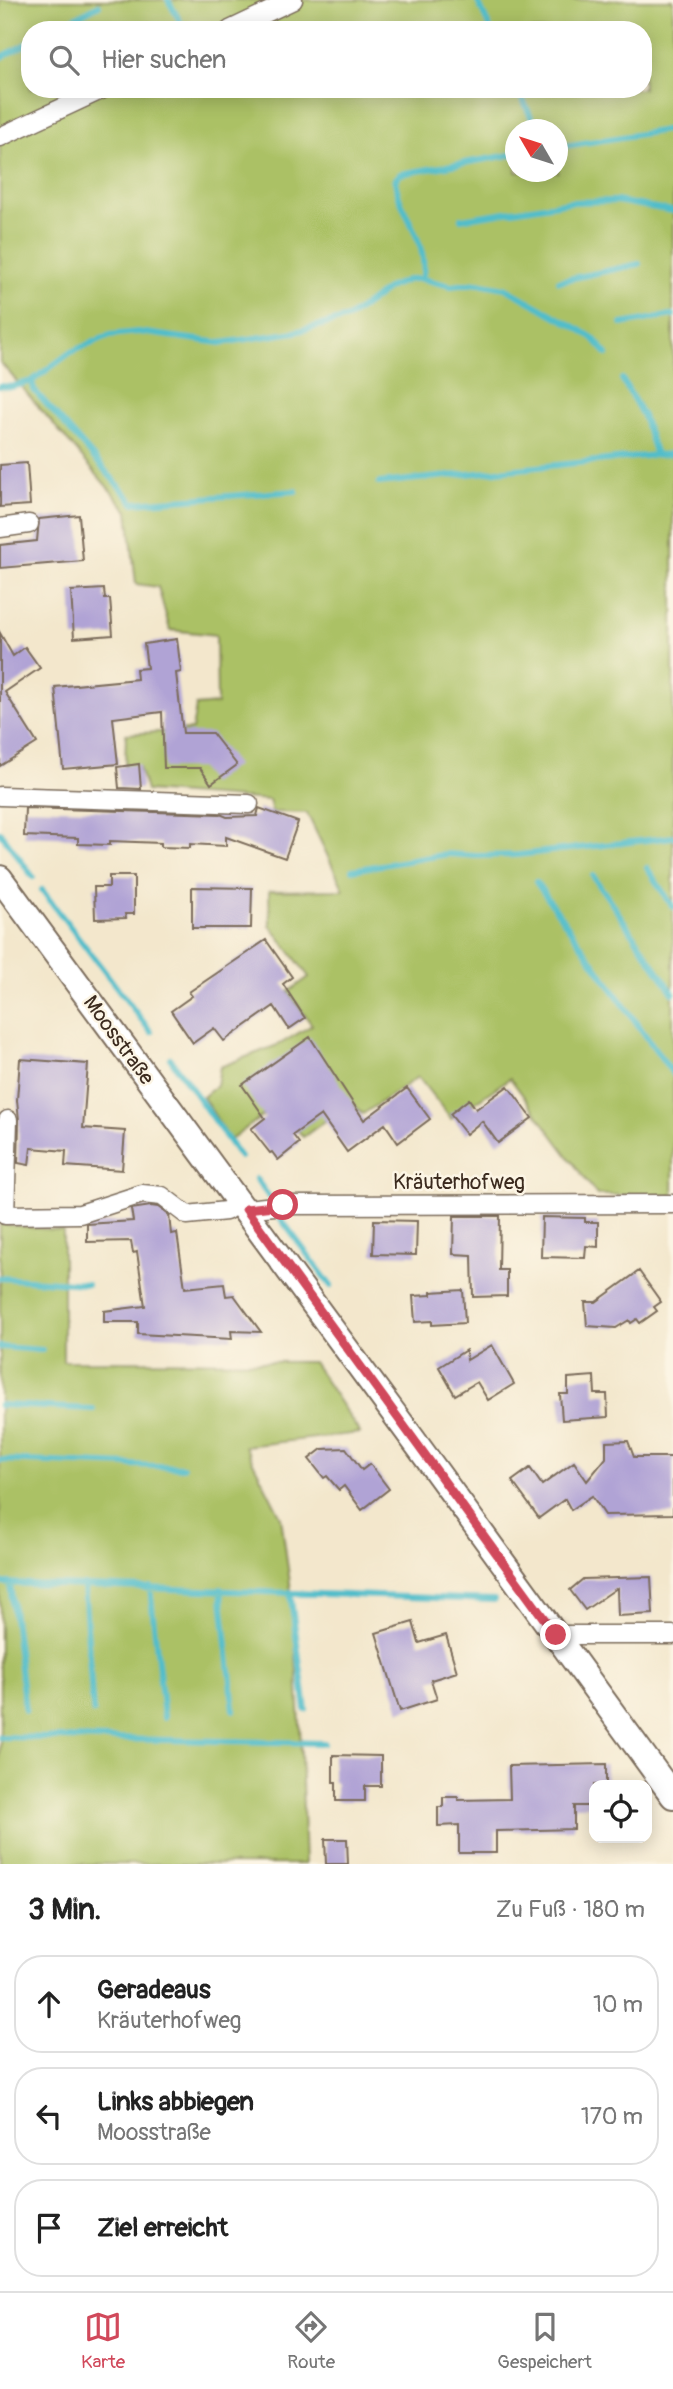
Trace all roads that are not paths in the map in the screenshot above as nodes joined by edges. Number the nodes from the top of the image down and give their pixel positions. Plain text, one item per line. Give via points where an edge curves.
1 (293, 0) edge
2 (249, 21) edge
3 (84, 98) edge
4 (0, 137) edge
5 (29, 524) dead end
6 (0, 528) edge
7 (0, 796) edge
8 (249, 804) dead end
9 (0, 878) edge
10 (8, 1120) dead end
11 (673, 1204) edge
12 (243, 1205) junction
13 (556, 1635) junction
14 (673, 1635) edge
15 (673, 1796) edge

1 - 2 street
3 - 4 street
5 - 6 street
7 - 8 street
9 - 12 street, Moosstraße
10 - 12 street via 5,1216 80,1214 142,1194 162,1196 187,1215
11 - 12 street, Kräuterhofweg
12 - 13 street, Moosstraße
13 - 14 street
13 - 15 street, Moosstraße

